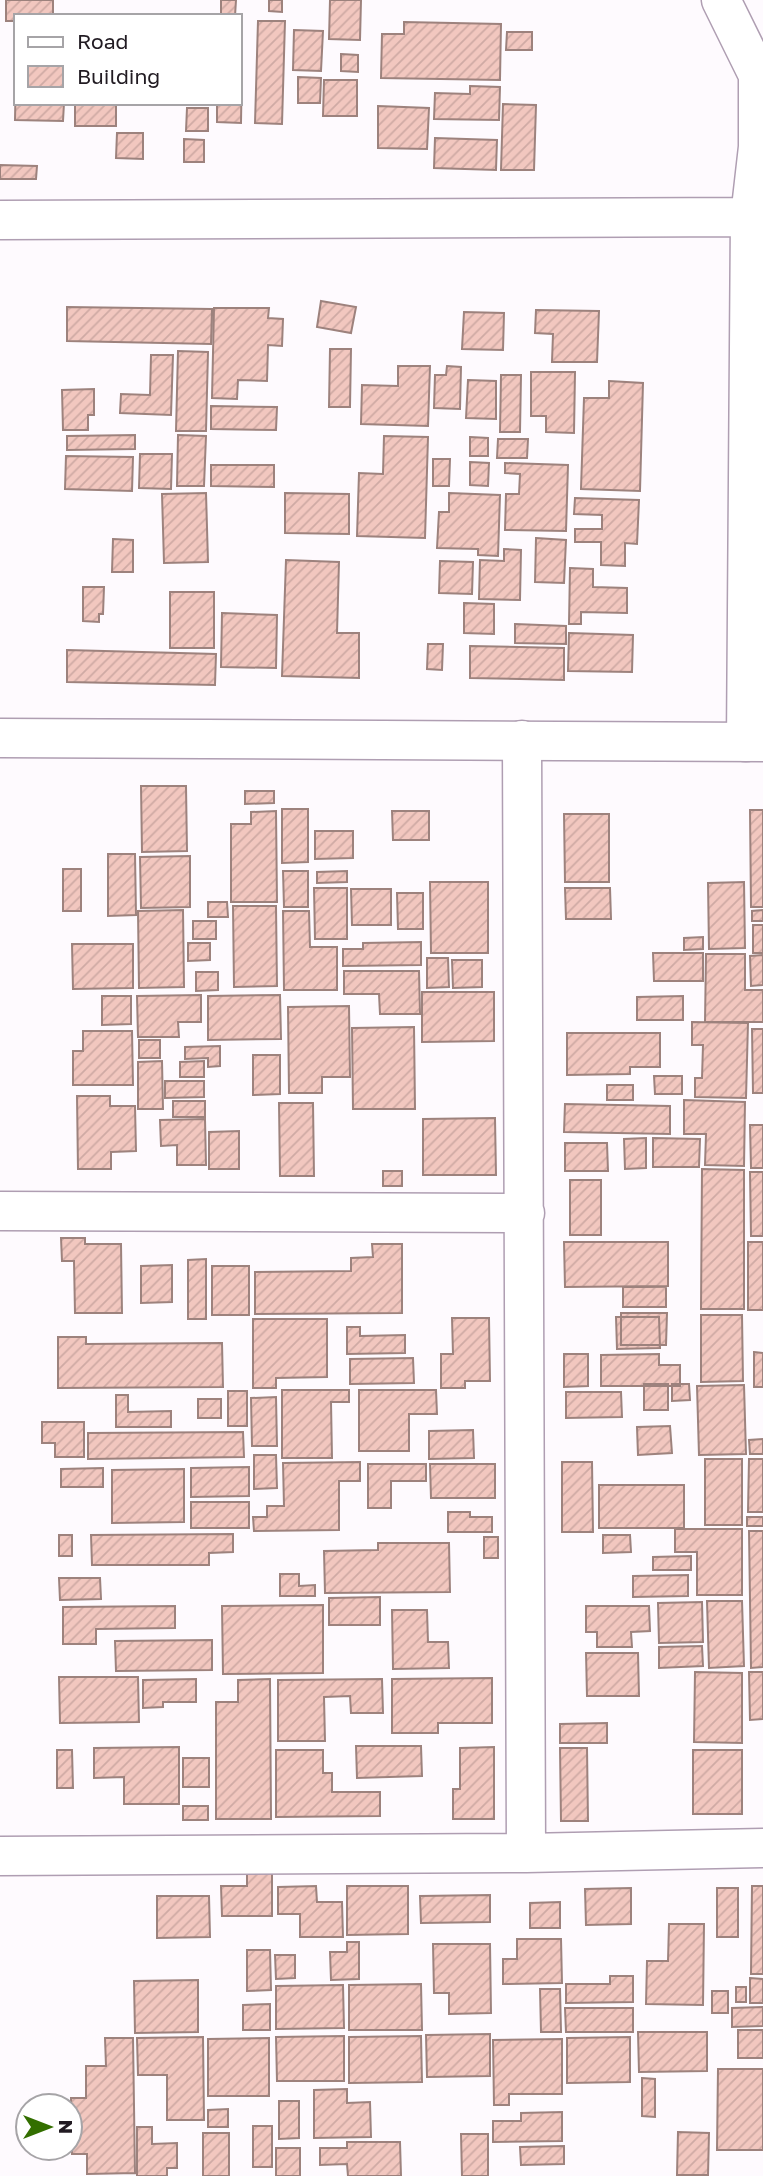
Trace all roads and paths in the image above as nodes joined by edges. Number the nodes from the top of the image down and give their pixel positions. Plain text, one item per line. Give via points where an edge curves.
1 (721, 0) edge
2 (760, 77) edge
3 (750, 217) junction
4 (0, 220) edge
5 (0, 738) edge
6 (522, 740) junction
7 (755, 742) edge
8 (0, 1211) edge
9 (525, 1213) junction
10 (763, 1848) edge
11 (526, 1853) junction
12 (0, 1856) edge

1 - 2 street
2 - 3 street
3 - 4 street
3 - 7 street
5 - 6 street
6 - 7 street
6 - 9 street
8 - 9 street
9 - 11 street
10 - 11 street
11 - 12 street

